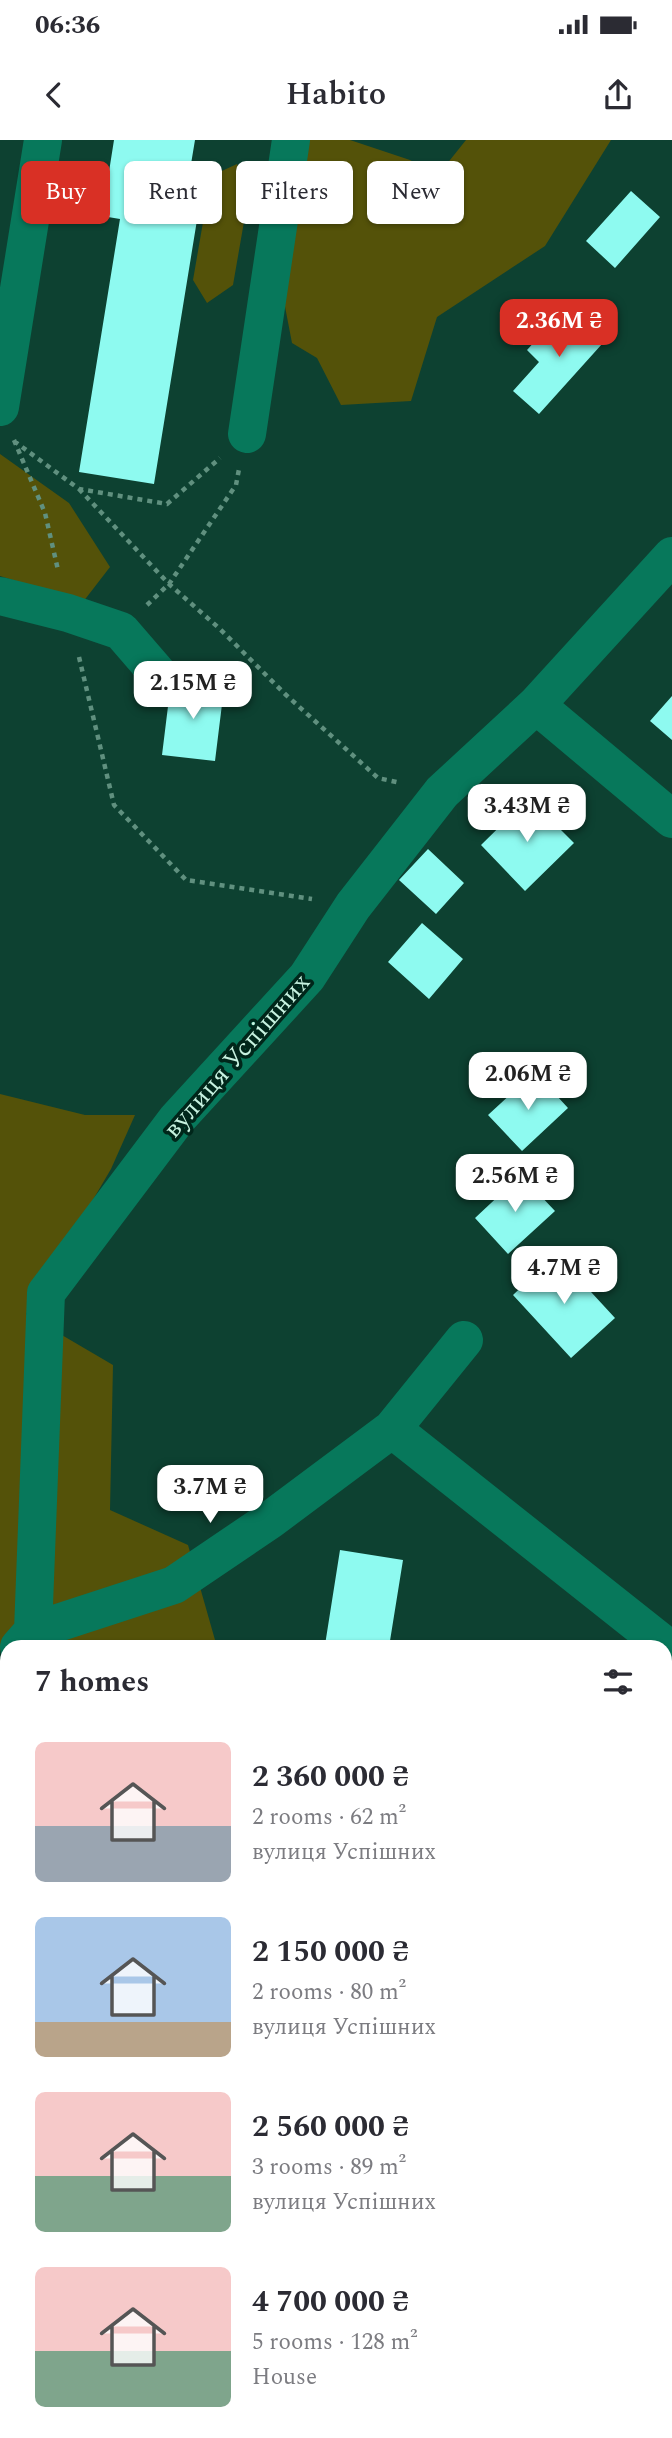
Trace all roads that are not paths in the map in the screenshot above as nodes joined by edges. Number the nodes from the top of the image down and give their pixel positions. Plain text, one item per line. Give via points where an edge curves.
1 (43, 140) edge
2 (291, 140) edge
3 (7, 424) edge
4 (247, 434) road end
5 (672, 556) edge
6 (0, 596) edge
7 (159, 675) dead end
8 (536, 705) junction
9 (672, 819) edge
10 (464, 1340) dead end
11 (392, 1429) junction
12 (26, 1639) edge
13 (658, 1640) edge

1 - 3 street
2 - 4 street
5 - 8 street, вулиця Успішних
6 - 7 street via 68,612 121,631
8 - 9 street
8 - 12 street, вулиця Успішних via 442,792 353,906 307,977 177,1119 46,1293
10 - 11 street
11 - 12 street via 174,1585
11 - 13 street

